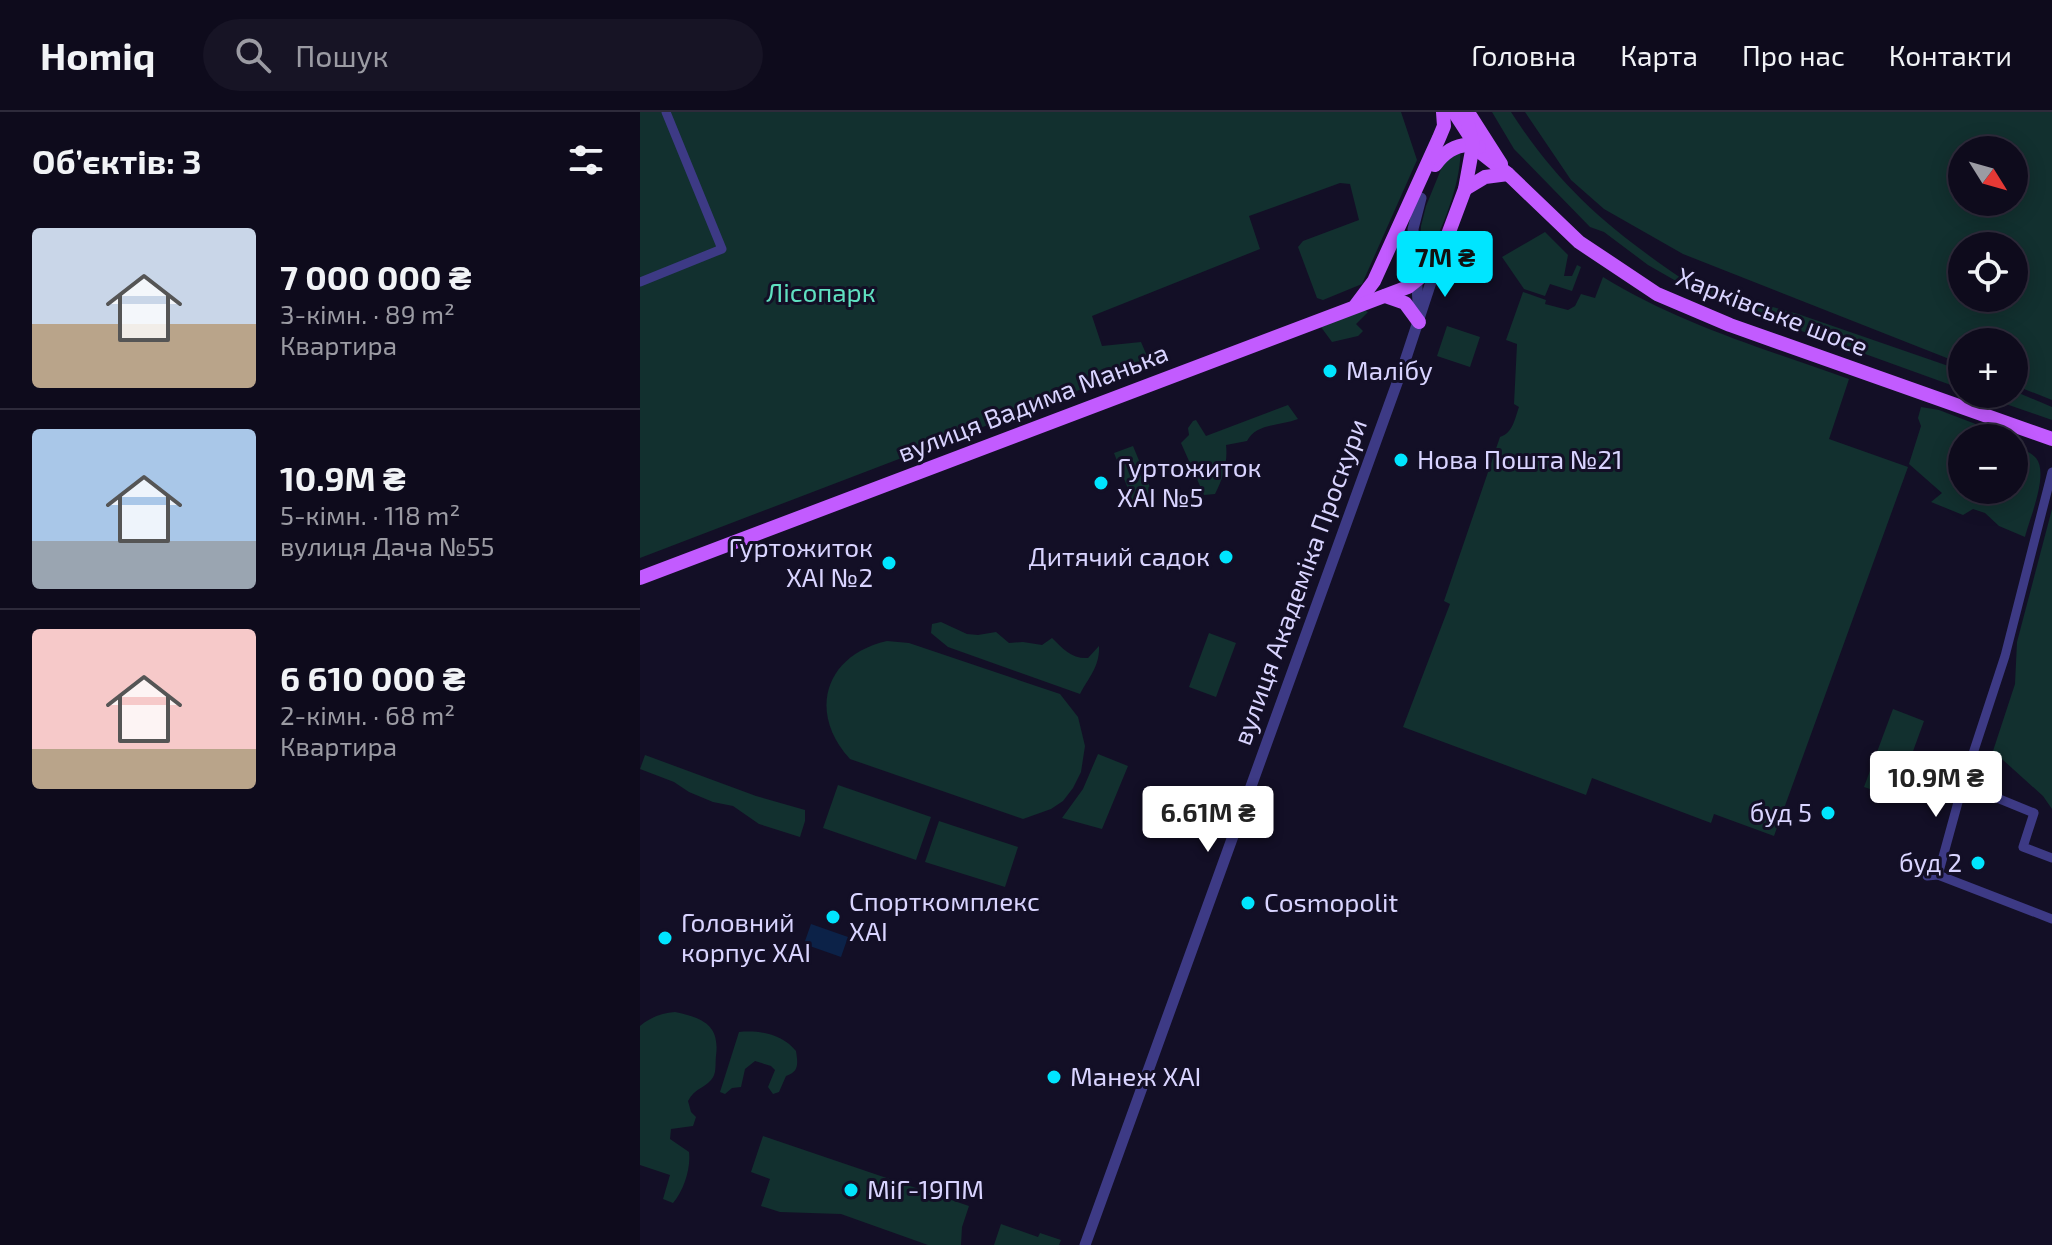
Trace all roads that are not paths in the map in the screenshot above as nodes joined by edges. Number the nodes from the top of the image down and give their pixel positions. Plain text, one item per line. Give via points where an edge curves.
1 (666, 112) edge
2 (1454, 112) edge
3 (1467, 112) edge
4 (1444, 119) edge
5 (1473, 145) junction
6 (1435, 165) junction
7 (1504, 168) junction
8 (1465, 189) junction
9 (1421, 198) junction
10 (1437, 264) junction
11 (640, 282) edge
12 (1416, 282) junction
13 (1384, 296) junction
14 (1356, 305) junction
15 (1419, 322) junction
16 (2052, 439) edge
17 (2052, 472) edge
18 (640, 578) edge
19 (1963, 784) junction
20 (2052, 858) edge
21 (2052, 919) edge
22 (1085, 1245) edge

1 - 11 street via 722,249
2 - 5 main road, Харківське шосе
3 - 5 main road, вулиця Академіка Проскури
3 - 7 main road, Харківське шосе
4 - 6 main road
4 - 14 main road via 1374,281
5 - 6 main road via 1446,151
5 - 7 main road, Харківське шосе
5 - 8 main road, вулиця Академіка Проскури
6 - 9 main road
7 - 8 main road
7 - 16 main road, Харківське шосе via 1579,242 1666,298
8 - 10 main road, вулиця Академіка Проскури
9 - 12 street via 1413,229
9 - 14 main road via 1379,283
10 - 12 main road, вулиця Вадима Манька
10 - 15 street, вулиця Академіка Проскури
12 - 13 main road, вулиця Вадима Манька
12 - 15 street
13 - 14 main road, вулиця Вадима Манька
13 - 15 main road via 1405,303
14 - 18 main road, вулиця Вадима Манька
15 - 22 street, вулиця Академіка Проскури
17 - 19 street via 2005,656
19 - 20 street via 2034,813 2023,847
19 - 21 street via 1932,875

